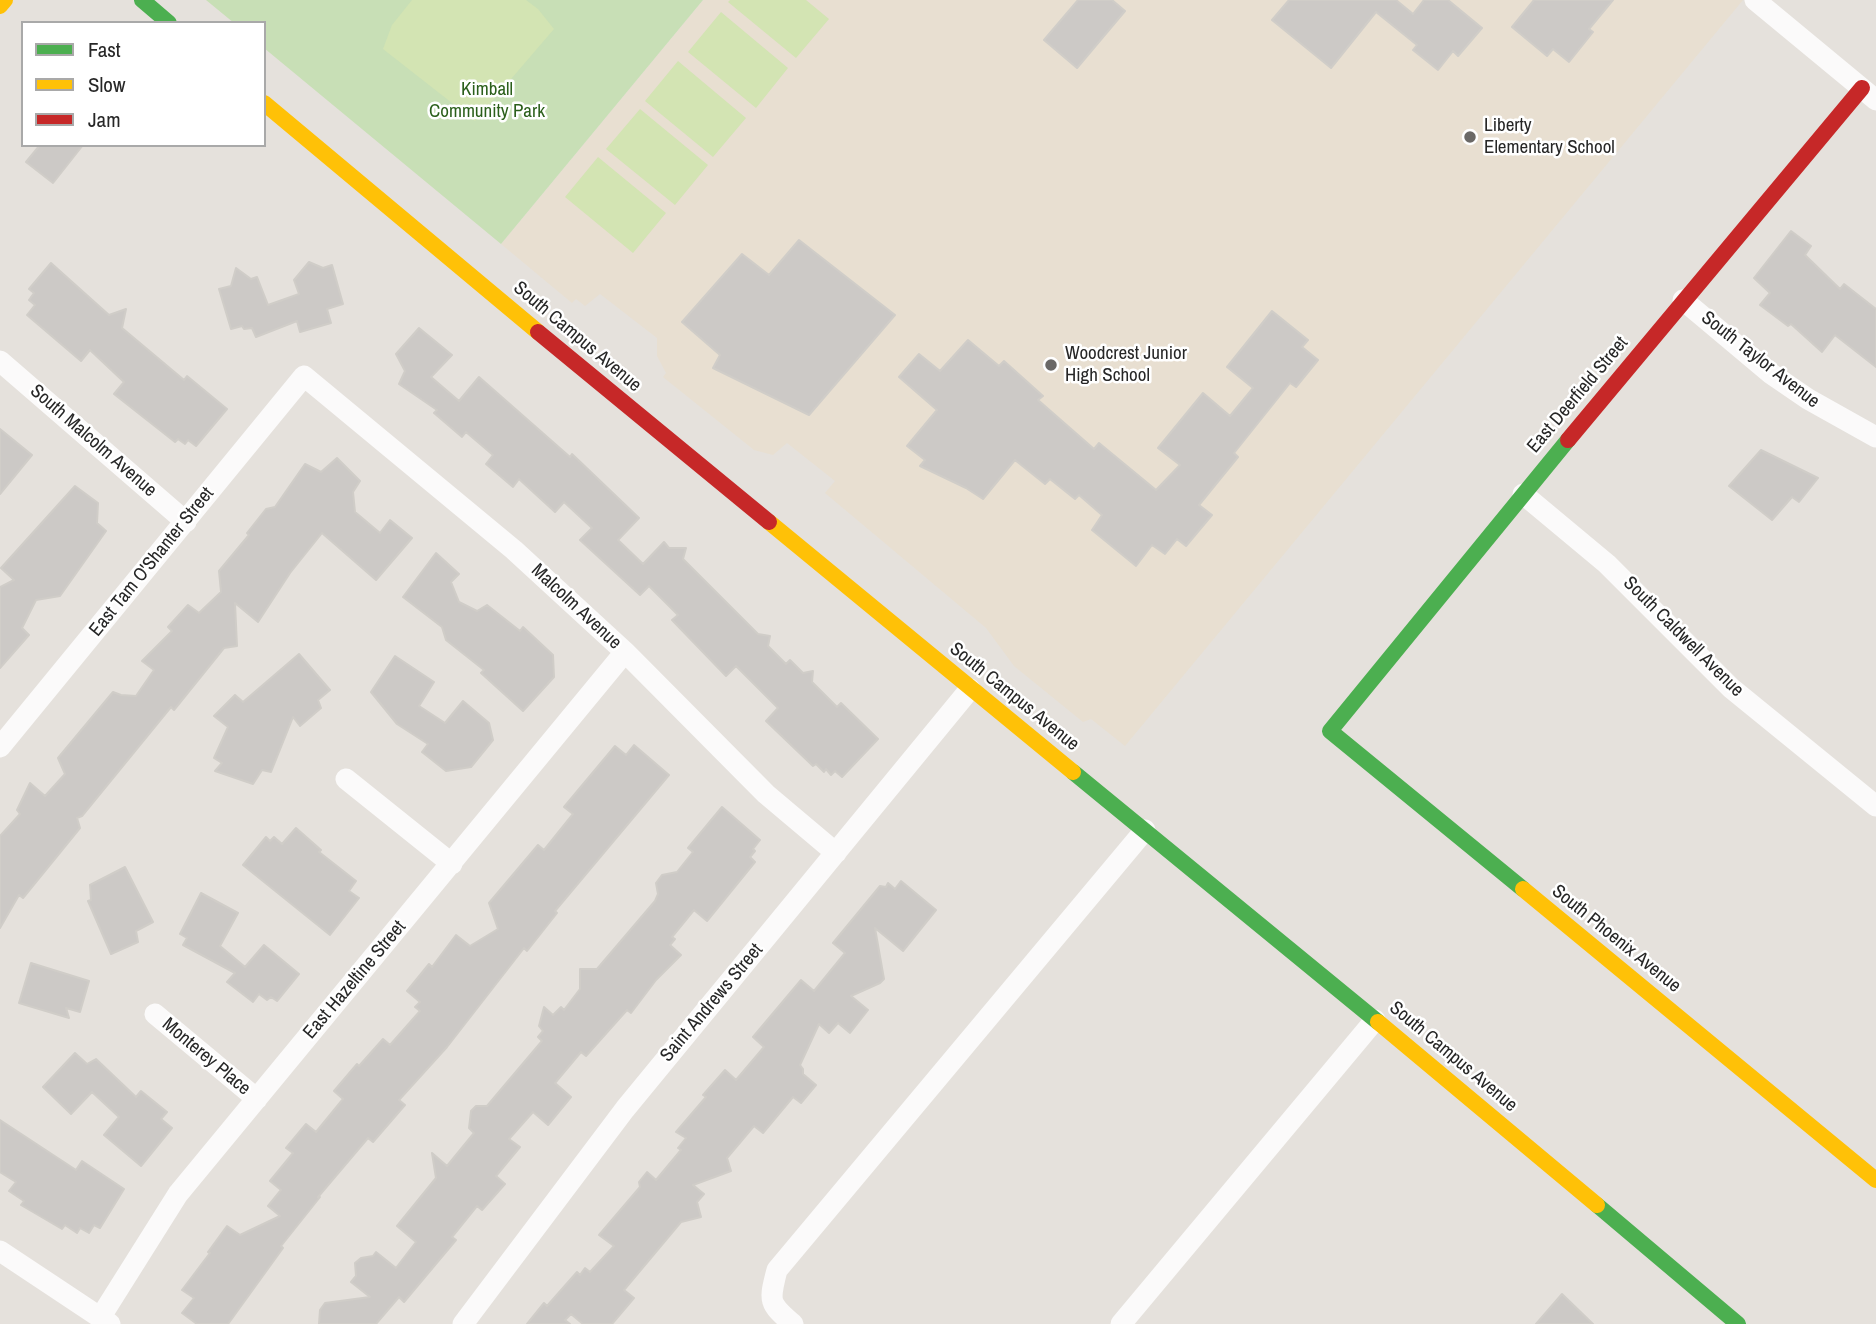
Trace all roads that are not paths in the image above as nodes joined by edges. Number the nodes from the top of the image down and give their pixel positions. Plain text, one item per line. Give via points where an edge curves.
1 (5, 0) edge
2 (142, 0) edge
3 (1755, 0) edge
4 (0, 6) edge
5 (167, 21) edge
6 (1869, 94) edge
7 (266, 105) edge
8 (1683, 300) junction
9 (0, 361) edge
10 (304, 376) joint
11 (1876, 437) edge
12 (1523, 494) junction
13 (186, 522) junction
14 (625, 652) junction
15 (970, 689) junction
16 (1330, 731) joint
17 (0, 747) edge
18 (346, 779) dead end
19 (1876, 806) edge
20 (1145, 830) junction
21 (836, 853) junction
22 (452, 864) junction
23 (155, 1014) dead end
24 (1375, 1020) junction
25 (257, 1099) junction
26 (1876, 1180) edge
27 (0, 1251) edge
28 (105, 1321) edge
29 (463, 1324) edge
30 (793, 1324) edge
31 (1121, 1324) edge
32 (1738, 1324) edge

1 - 4 street
2 - 5 street
3 - 6 street
6 - 8 street, East Deerfield Street
7 - 15 street, South Campus Avenue
8 - 11 street, South Taylor Avenue via 1798,393
8 - 12 street, East Deerfield Street
9 - 13 street, South Malcolm Avenue
10 - 13 street, East Tam O'Shanter Street
10 - 14 street, Malcolm Avenue via 514,550
12 - 16 street, East Deerfield Street
12 - 19 street, South Caldwell Avenue via 1608,564 1731,688
13 - 17 street, East Tam O'Shanter Street
14 - 21 street, Malcolm Avenue via 766,794
14 - 22 street, East Hazeltine Street
15 - 20 street, South Campus Avenue
15 - 21 street, Saint Andrews Street
16 - 26 street, South Phoenix Avenue
18 - 22 street
20 - 24 street, South Campus Avenue
20 - 30 street via 777,1270 771,1293 775,1309
21 - 29 street, Saint Andrews Street via 625,1109
22 - 25 street, East Hazeltine Street
23 - 25 street, Monterey Place
24 - 31 street
24 - 32 street, South Campus Avenue
25 - 28 street, East Hazeltine Street via 178,1194
27 - 28 street

